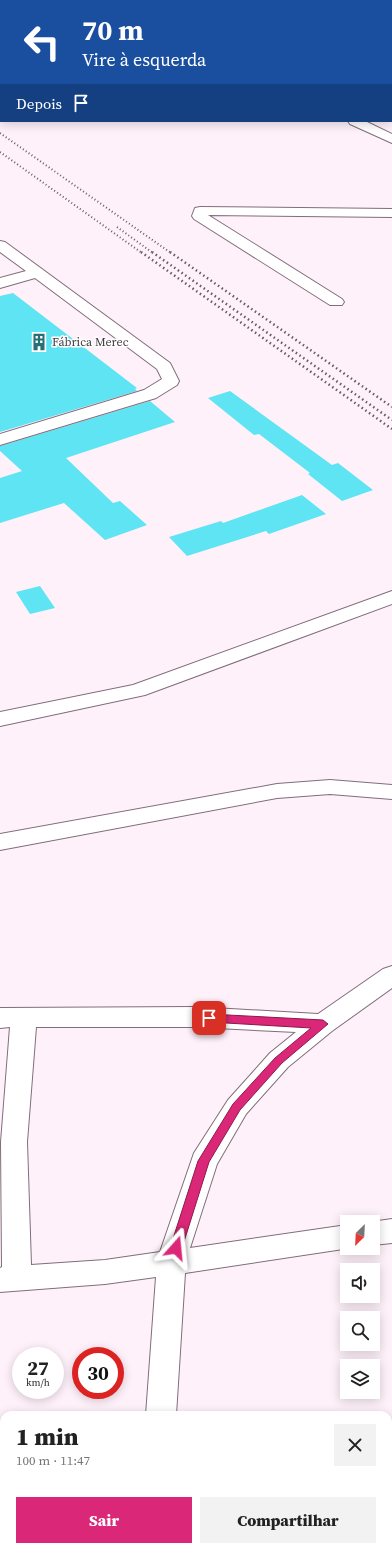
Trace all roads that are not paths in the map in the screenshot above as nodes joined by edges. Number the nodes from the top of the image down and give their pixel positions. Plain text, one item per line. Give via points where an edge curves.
1 (357, 122) edge
2 (392, 139) edge
3 (392, 213) edge
4 (0, 245) edge
5 (36, 273) junction
6 (0, 283) edge
7 (336, 302) dead end
8 (0, 440) edge
9 (392, 597) edge
10 (0, 719) edge
11 (392, 792) edge
12 (0, 842) edge
13 (392, 975) edge
14 (12, 1017) edge
15 (323, 1024) junction
16 (392, 1230) edge
17 (380, 1232) edge
18 (340, 1238) edge
19 (171, 1263) junction
20 (9, 1280) edge
21 (161, 1411) edge

1 - 2 street
3 - 7 street via 200,211 199,216
4 - 5 street
5 - 6 street
5 - 8 street via 164,366 171,381 150,394
9 - 10 street via 138,690
11 - 12 street via 330,787 277,791
13 - 15 street
14 - 15 street via 196,1017
14 - 20 street via 14,1142
15 - 19 street via 279,1060 236,1107 204,1161
16 - 17 street
18 - 19 street
19 - 20 street via 105,1272
19 - 21 street

